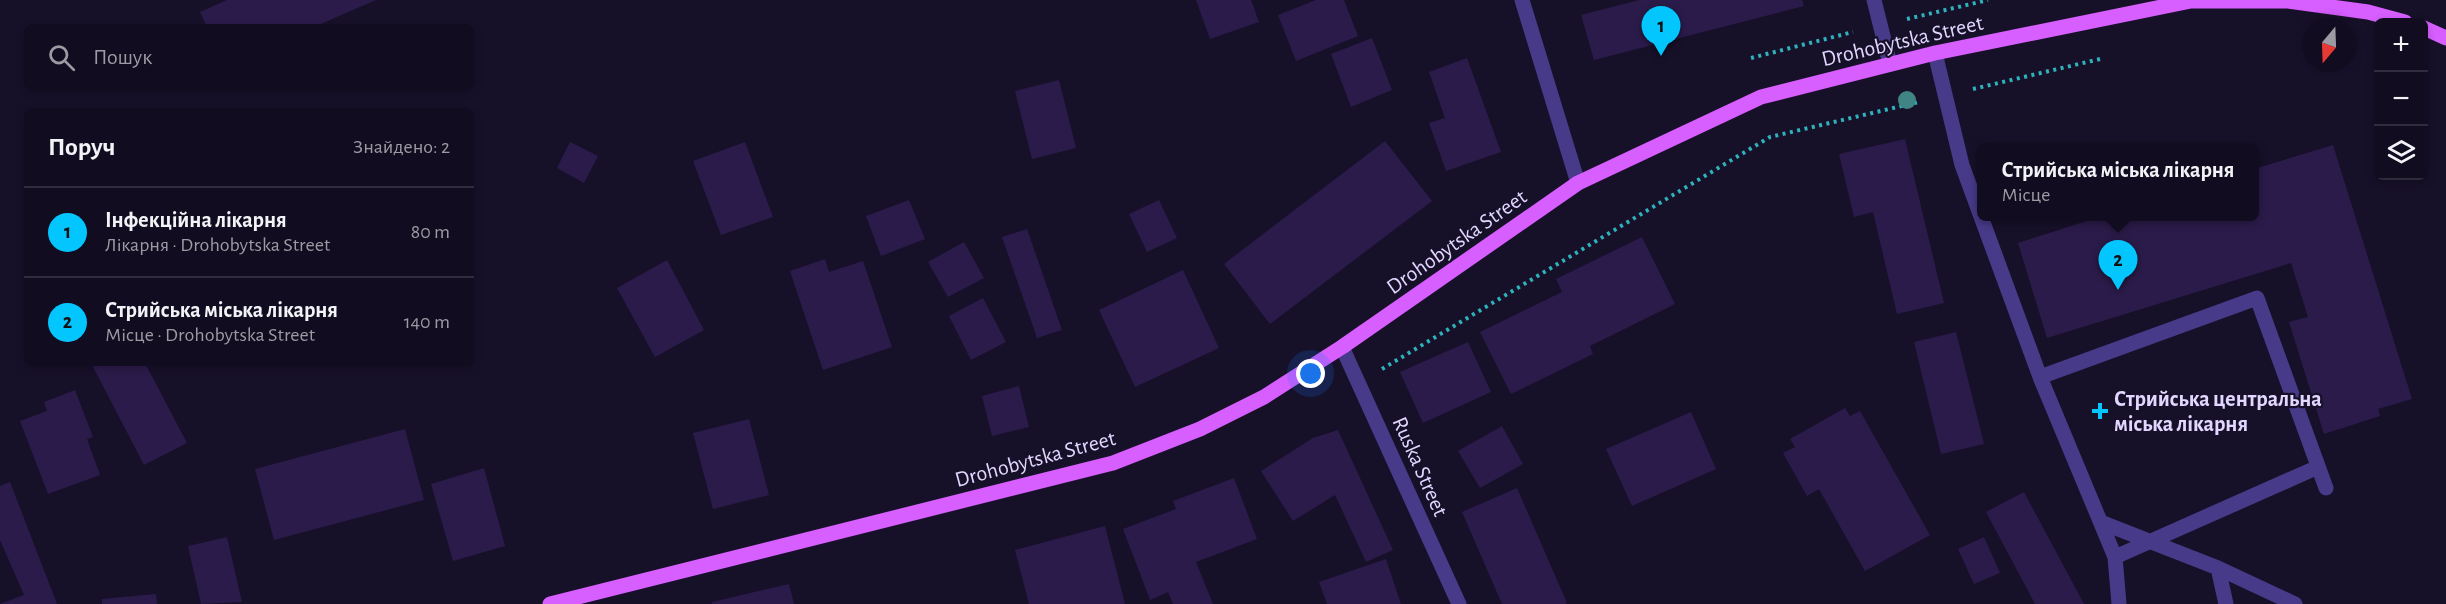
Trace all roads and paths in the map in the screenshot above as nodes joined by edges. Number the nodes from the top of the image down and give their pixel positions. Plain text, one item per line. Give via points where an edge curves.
1 (1522, 0) edge
2 (1874, 0) edge
3 (2390, 18) edge
4 (2428, 30) edge
5 (2446, 38) edge
6 (1935, 53) junction
7 (2100, 59) dead end
8 (1890, 64) junction
9 (1945, 96) junction
10 (1578, 183) junction
11 (1977, 206) edge
12 (1983, 221) edge
13 (1342, 347) junction
14 (2040, 377) junction
15 (1359, 383) junction
16 (2318, 467) junction
17 (2326, 488) dead end
18 (2103, 523) junction
19 (2150, 541) junction
20 (2115, 557) junction
21 (2218, 568) junction
22 (549, 604) edge
23 (1459, 604) edge
24 (2120, 604) edge
25 (2226, 604) edge
26 (2295, 604) edge

1 - 10 street
2 - 8 street
3 - 6 main road, Drohobytska Street via 2288,1 2191,1
4 - 5 main road
6 - 8 main road, Drohobytska Street
6 - 9 street
7 - 9 path
8 - 10 main road, Drohobytska Street via 1761,97
9 - 11 street
9 - 15 path via 1770,137
10 - 13 main road, Drohobytska Street
12 - 14 street
13 - 15 street, Ruska Street
13 - 22 main road, Drohobytska Street via 1264,397 1200,429 1113,463
14 - 16 street via 2257,298
14 - 18 street
15 - 23 street, Ruska Street
16 - 17 street
16 - 19 street
18 - 19 street
18 - 20 street
19 - 20 street
19 - 21 street
20 - 24 street
21 - 25 street
21 - 26 street

